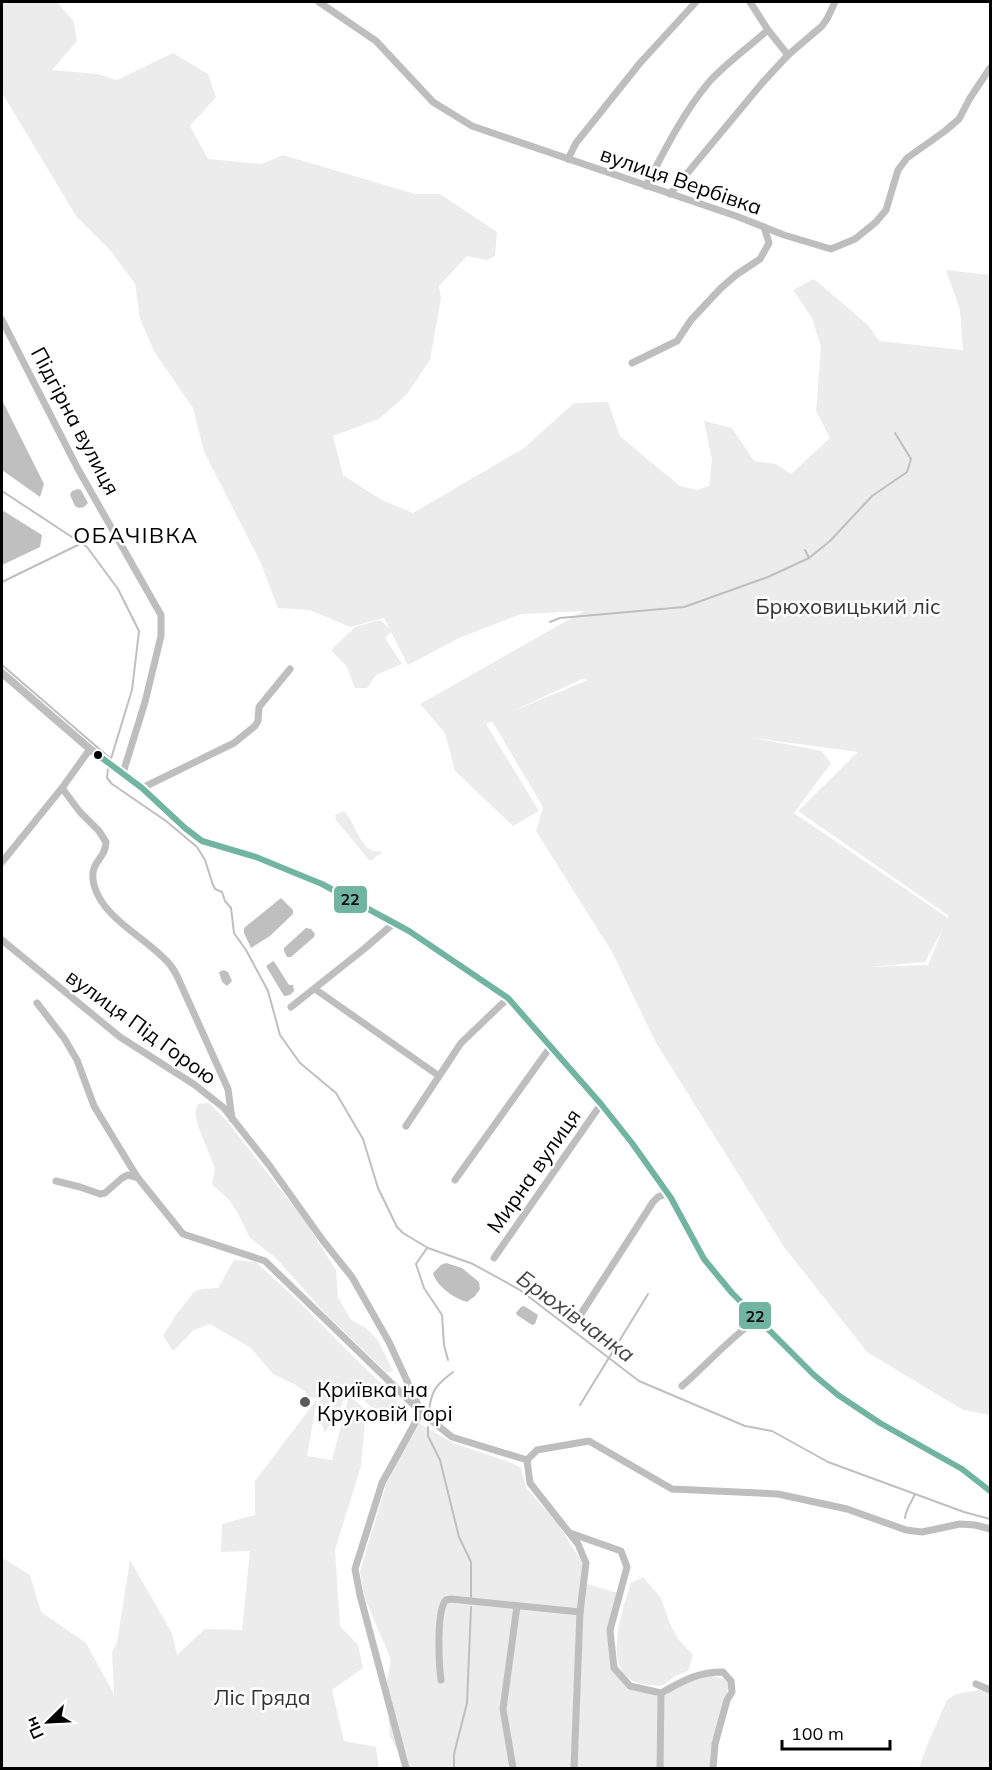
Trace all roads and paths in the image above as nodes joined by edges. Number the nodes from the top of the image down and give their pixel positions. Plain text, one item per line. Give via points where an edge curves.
1 (319, 2) edge
2 (696, 2) edge
3 (750, 2) edge
4 (835, 2) edge
5 (768, 30) junction
6 (788, 55) junction
7 (990, 68) edge
8 (568, 159) junction
9 (646, 186) junction
10 (670, 194) junction
11 (764, 227) junction
12 (2, 320) edge
13 (632, 363) dead end
14 (290, 669) dead end
15 (2, 673) edge
16 (90, 748) junction
17 (120, 770) junction
18 (62, 788) junction
19 (142, 788) junction
20 (2, 862) edge
21 (394, 923) junction
22 (2, 940) edge
23 (315, 989) junction
24 (507, 998) junction
25 (37, 1003) dead end
26 (291, 1006) dead end
27 (551, 1046) junction
28 (439, 1076) junction
29 (601, 1104) junction
30 (232, 1119) junction
31 (406, 1126) dead end
32 (138, 1178) junction
33 (455, 1180) dead end
34 (56, 1181) dead end
35 (668, 1193) junction
36 (494, 1258) dead end
37 (579, 1317) dead end
38 (757, 1319) junction
39 (682, 1386) dead end
40 (422, 1412) junction
41 (527, 1460) junction
42 (990, 1491) edge
43 (990, 1529) edge
44 (568, 1532) junction
45 (517, 1606) junction
46 (580, 1612) junction
47 (441, 1680) dead end
48 (976, 1684) dead end
49 (990, 1690) edge
50 (661, 1693) junction
51 (406, 1768) edge
52 (513, 1768) edge
53 (574, 1768) edge
54 (660, 1768) edge
55 (713, 1768) edge

1 - 8 street, вулиця Вербівка via 376,41 433,102 456,117
2 - 8 street via 640,63 576,143
3 - 5 street
4 - 6 street via 822,26
5 - 6 street
5 - 9 street via 710,81
6 - 10 street
7 - 11 street, вулиця Вербівка via 959,119 907,158 898,170 886,210 855,239 831,249
8 - 9 street, вулиця Вербівка
9 - 10 street, вулиця Вербівка
10 - 11 street, вулиця Вербівка
11 - 13 street via 769,243 760,259 721,288 677,341
12 - 17 street, Підгірна вулиця via 78,469 161,615 161,636 144,702
14 - 19 street via 259,707 255,726 234,743
15 - 16 street
16 - 17 street
16 - 18 street
17 - 19 street
18 - 20 street
18 - 30 street via 106,842 94,868 94,885 105,906 171,965 178,978 228,1089
19 - 21 street via 202,841 310,878
21 - 23 street
21 - 24 street
22 - 30 street, вулиця Під Горою via 120,1037 195,1086
23 - 26 street
23 - 28 street
24 - 27 street
24 - 28 street via 460,1043
25 - 32 street via 77,1060 94,1106
27 - 29 street
27 - 33 street
28 - 31 street
29 - 35 street
29 - 36 street, Мирна вулиця
30 - 40 street, вулиця Під Горою via 352,1277
32 - 34 street via 128,1175 100,1194
32 - 40 street via 183,1234 265,1262
35 - 37 street via 653,1202
35 - 38 street via 704,1259
38 - 39 street
38 - 42 street via 838,1395 963,1469
40 - 41 street via 452,1437
40 - 51 street via 382,1483 356,1569
41 - 43 street via 537,1450 589,1441 672,1489 778,1494 847,1509 906,1530 922,1532 960,1524
41 - 44 street via 530,1483
44 - 46 street via 586,1563
44 - 50 street via 621,1551 627,1567 610,1630 614,1668 630,1686
45 - 46 street
45 - 47 street via 451,1599 442,1603
45 - 52 street via 503,1709
46 - 53 street
48 - 49 street
50 - 54 street
50 - 55 street via 706,1672 723,1672 731,1681 732,1692 717,1735

